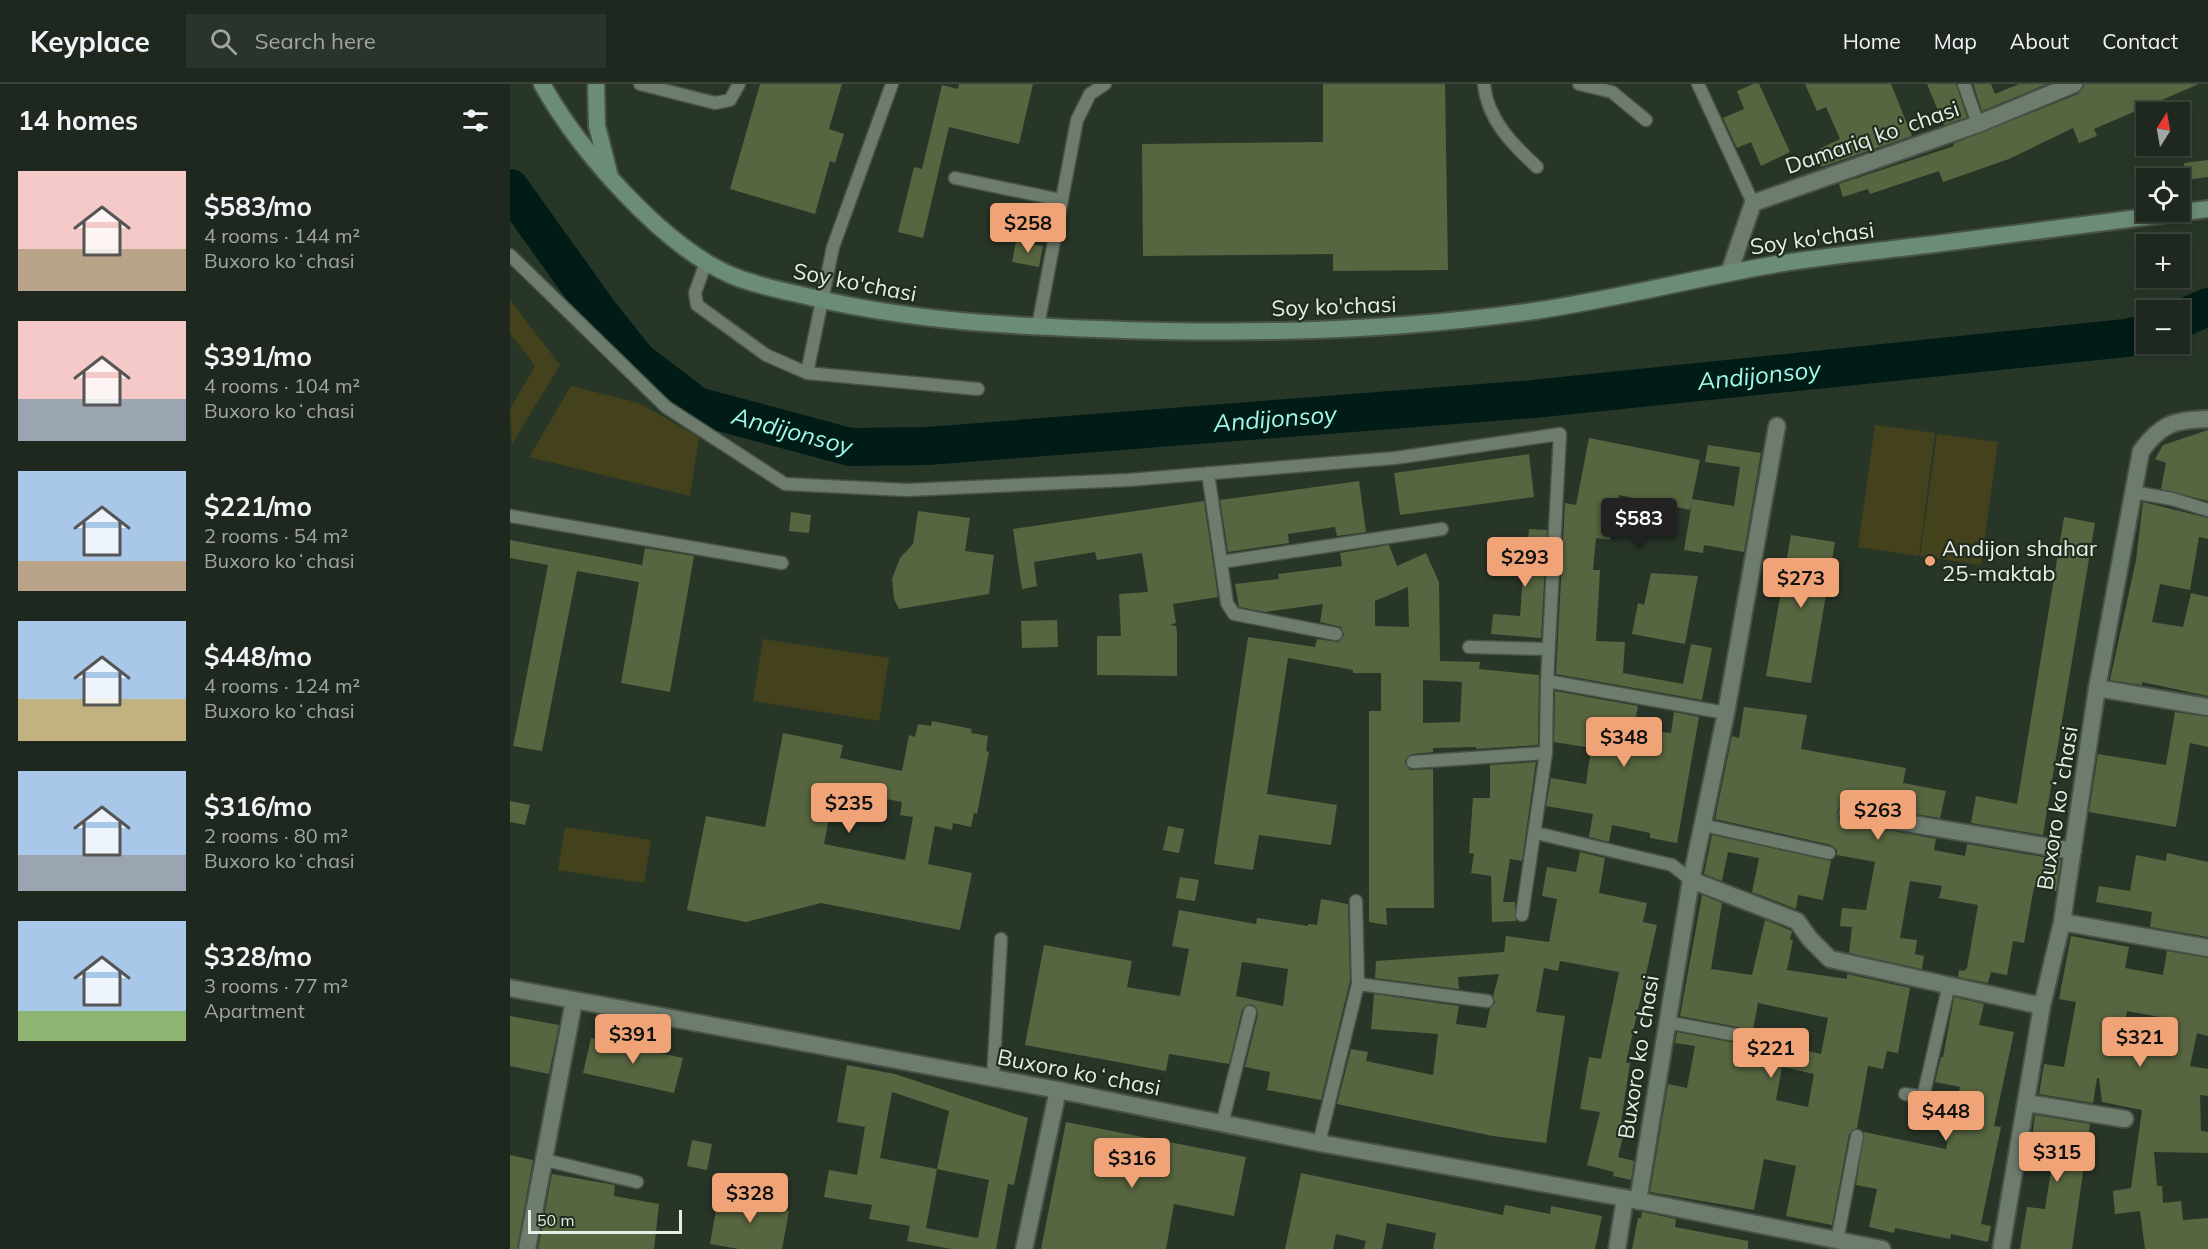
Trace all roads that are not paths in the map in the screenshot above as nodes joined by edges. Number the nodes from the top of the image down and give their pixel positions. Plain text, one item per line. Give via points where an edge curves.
1 (542, 84) edge
2 (596, 84) edge
3 (640, 84) edge
4 (739, 84) edge
5 (892, 84) edge
6 (1105, 84) edge
7 (1484, 84) edge
8 (1579, 84) edge
9 (1698, 84) edge
10 (1964, 84) edge
11 (2074, 84) edge
12 (1646, 120) dead end
13 (1978, 124) junction
14 (1537, 167) dead end
15 (955, 178) dead end
16 (612, 179) junction
17 (1061, 200) junction
18 (1753, 203) junction
19 (2208, 209) edge
20 (510, 255) edge
21 (706, 262) junction
22 (1729, 273) junction
23 (822, 301) junction
24 (1038, 326) junction
25 (807, 373) junction
26 (978, 389) dead end
27 (2208, 418) edge
28 (1777, 426) dead end
29 (1209, 473) junction
30 (2133, 492) junction
31 (2208, 510) edge
32 (510, 516) edge
33 (1442, 529) dead end
34 (1221, 562) junction
35 (782, 563) dead end
36 (1336, 634) dead end
37 (1469, 647) dead end
38 (1547, 649) junction
39 (1547, 681) junction
40 (2097, 688) junction
41 (2208, 707) edge
42 (1726, 713) junction
43 (1546, 753) junction
44 (1413, 762) dead end
45 (1847, 813) dead end
46 (1703, 825) junction
47 (1536, 833) junction
48 (2073, 851) junction
49 (1829, 853) dead end
50 (1691, 880) junction
51 (1356, 901) dead end
52 (1522, 915) dead end
53 (2062, 922) junction
54 (1001, 939) dead end
55 (2208, 948) edge
56 (1358, 984) junction
57 (1949, 984) junction
58 (510, 988) edge
59 (574, 1001) junction
60 (1487, 1001) dead end
61 (2042, 1006) junction
62 (1250, 1012) dead end
63 (1666, 1022) junction
64 (1801, 1047) dead end
65 (993, 1078) junction
66 (1058, 1090) junction
67 (1905, 1094) dead end
68 (2026, 1103) junction
69 (2125, 1119) dead end
70 (1222, 1124) junction
71 (1857, 1136) dead end
72 (1318, 1143) junction
73 (544, 1160) junction
74 (637, 1182) dead end
75 (1631, 1200) junction
76 (1837, 1241) junction
77 (527, 1249) edge
78 (1024, 1249) edge
79 (1617, 1249) edge
80 (1882, 1249) edge
81 (2001, 1249) edge

1 - 16 main road, Soy ko'chasi via 574,135
2 - 16 main road via 597,126
3 - 4 lane via 715,103 730,100
5 - 23 lane via 833,247
6 - 17 lane via 1082,105
7 - 14 lane via 1485,98 1497,123 1512,144
8 - 12 lane via 1612,92
9 - 18 lane
10 - 13 lane
11 - 13 street, Damariq koʻchasi
13 - 18 street, Damariq koʻchasi
15 - 17 lane
16 - 21 main road, Soy ko'chasi
17 - 24 lane
18 - 22 street
19 - 22 main road, Soy ko'chasi via 1781,263
20 - 29 lane via 666,407 785,484 907,490
21 - 23 main road, Soy ko'chasi via 733,276
21 - 25 lane via 695,293 702,310 766,355
22 - 24 main road, Soy ko'chasi via 1536,310 1413,325 1180,332
23 - 24 main road, Soy ko'chasi via 929,318
23 - 25 lane
25 - 26 lane
27 - 30 street, Buxoro koʻchasi via 2183,419 2156,431 2141,451
28 - 42 street, Buxoro koʻchasi
29 - 34 lane
29 - 38 lane via 1395,459 1560,434
30 - 31 lane
30 - 40 street, Buxoro koʻchasi
32 - 35 lane
33 - 34 lane
34 - 36 lane via 1227,603 1234,614
37 - 38 lane
38 - 39 lane
39 - 42 lane
39 - 43 lane
40 - 41 street
40 - 48 street, Buxoro koʻchasi
42 - 46 street, Buxoro koʻchasi
43 - 44 lane
43 - 47 lane
45 - 48 street
46 - 49 lane
46 - 50 street, Buxoro koʻchasi
47 - 50 lane via 1672,864
47 - 52 lane
48 - 53 street, Buxoro koʻchasi
50 - 57 street via 1797,921 1830,959
50 - 63 street, Buxoro koʻchasi
51 - 56 lane
53 - 55 street
53 - 61 street, Buxoro koʻchasi
54 - 65 lane
56 - 60 lane
56 - 72 lane
57 - 61 street
57 - 67 lane via 1923,1097
58 - 59 street, Buxoro koʻchasi
59 - 65 street, Buxoro koʻchasi
59 - 73 street
61 - 68 street, Buxoro koʻchasi
62 - 70 lane
63 - 64 lane
63 - 75 street, Buxoro koʻchasi
65 - 66 street, Buxoro koʻchasi
66 - 70 street, Buxoro koʻchasi
66 - 78 street
68 - 69 street
68 - 81 street, Buxoro koʻchasi
70 - 72 street, Buxoro koʻchasi
71 - 76 lane
72 - 75 street, Buxoro koʻchasi
73 - 74 lane
73 - 77 street
75 - 76 street, Buxoro koʻchasi
75 - 79 street
76 - 80 street, Buxoro koʻchasi

